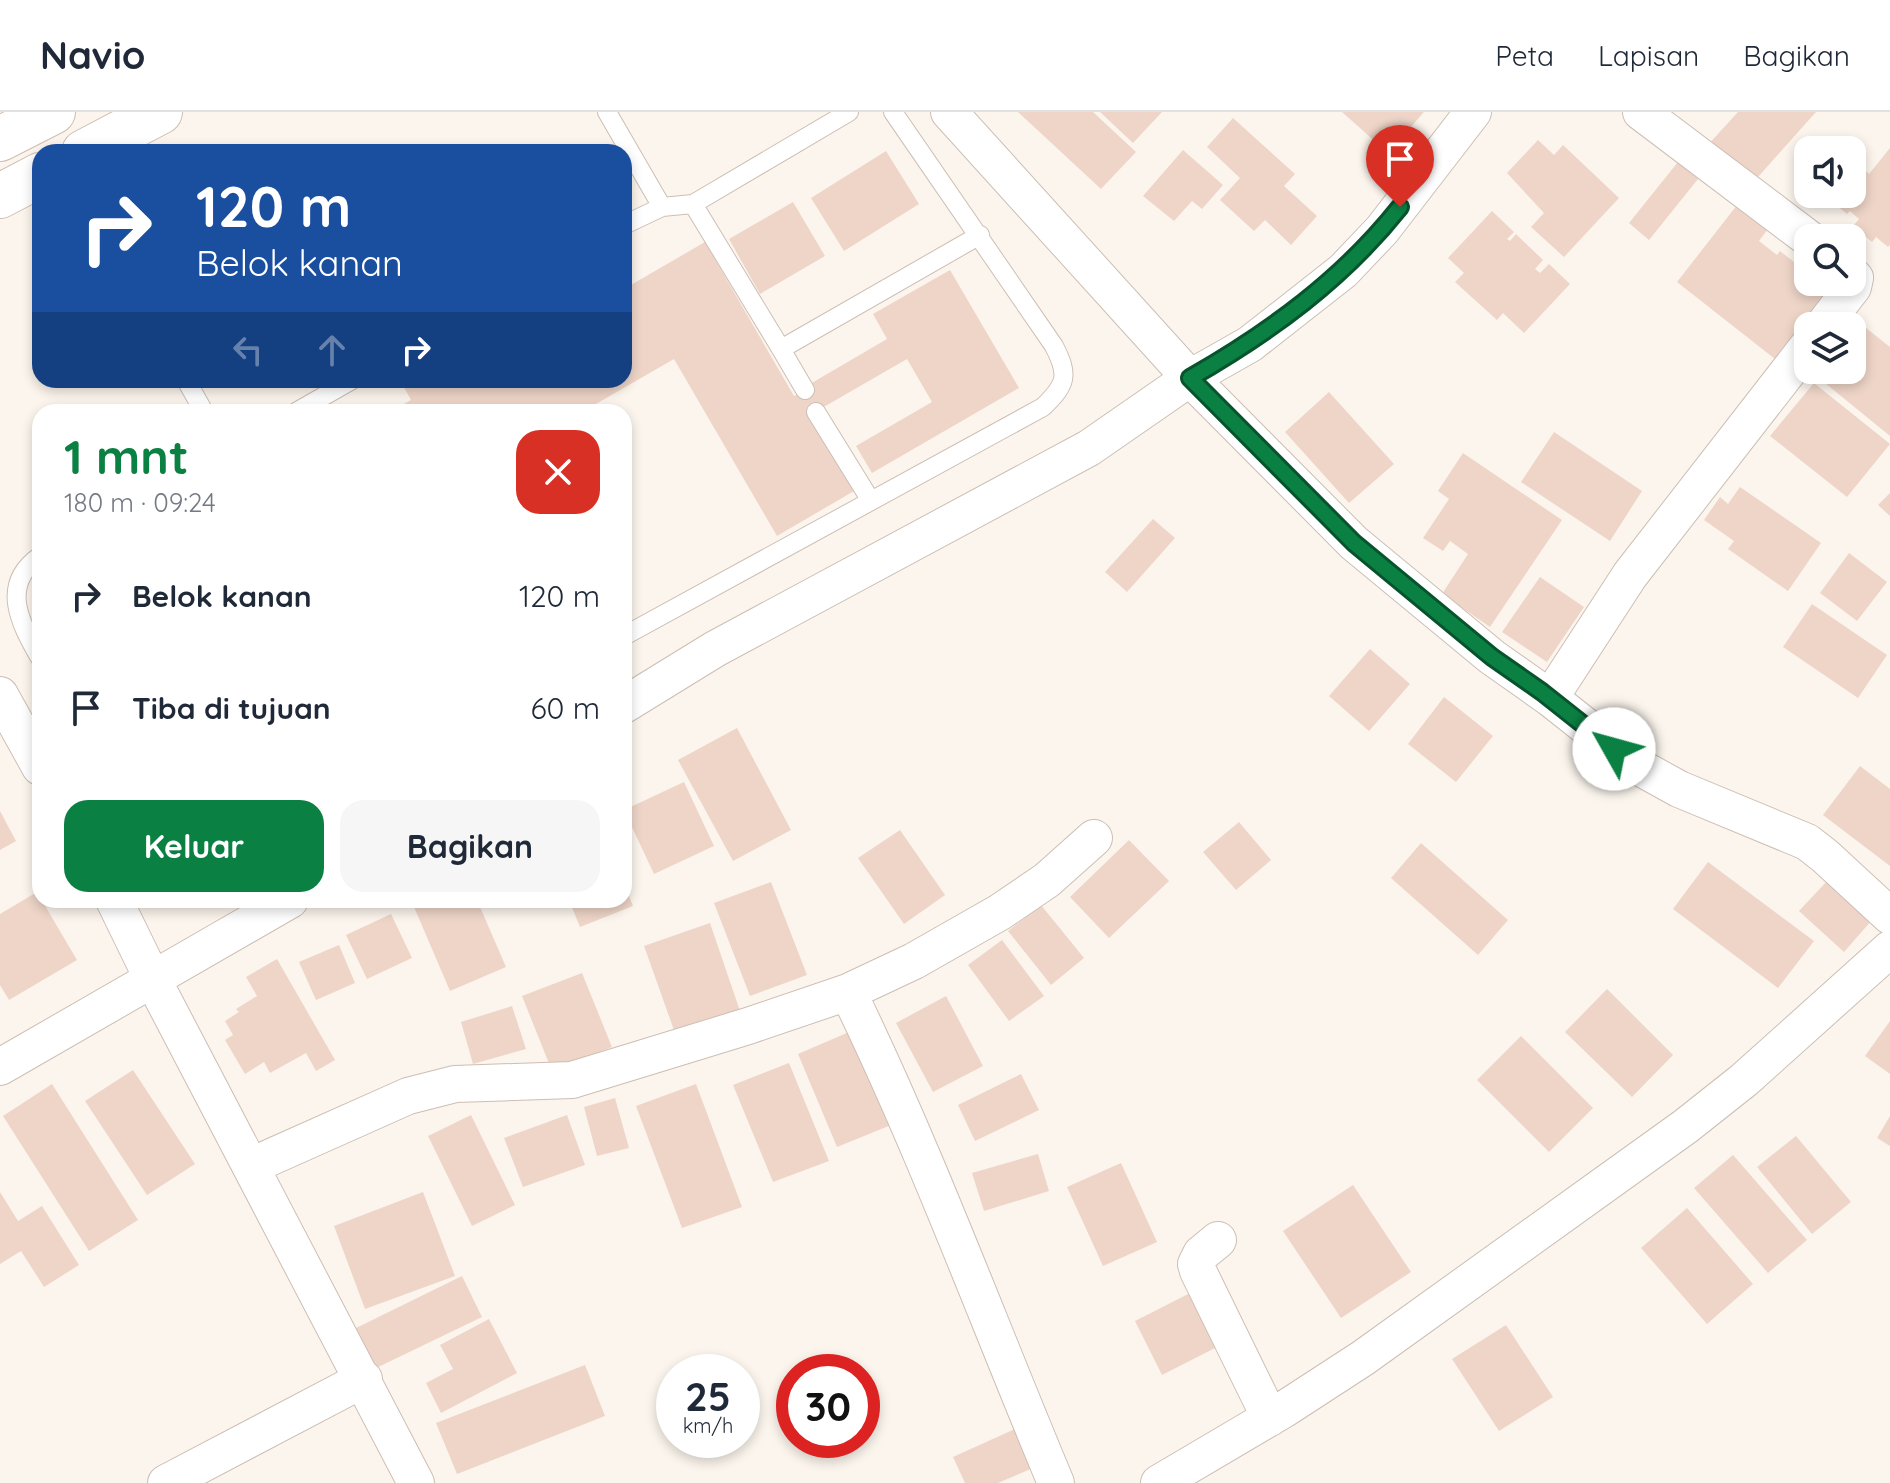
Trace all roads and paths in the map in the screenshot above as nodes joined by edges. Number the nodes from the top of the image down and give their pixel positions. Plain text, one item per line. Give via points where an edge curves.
1 (53, 112) edge
2 (160, 112) edge
3 (607, 112) edge
4 (849, 112) edge
5 (893, 112) edge
6 (949, 112) edge
7 (1473, 112) edge
8 (1641, 112) edge
9 (0, 139) edge
10 (99, 144) edge
11 (626, 144) edge
12 (632, 155) edge
13 (32, 179) edge
14 (0, 196) edge
15 (693, 204) junction
16 (662, 207) junction
17 (632, 221) edge
18 (1794, 227) edge
19 (980, 235) junction
20 (1846, 296) edge
21 (1834, 312) edge
22 (781, 349) junction
23 (1794, 364) edge
24 (1190, 378) junction
25 (338, 388) edge
26 (805, 390) dead end
27 (310, 404) edge
28 (816, 412) dead end
29 (871, 501) junction
30 (32, 561) edge
31 (632, 632) edge
32 (32, 644) edge
33 (1550, 698) junction
34 (632, 700) edge
35 (5, 718) edge
36 (32, 756) edge
37 (1094, 838) dead end
38 (118, 908) edge
39 (276, 908) edge
40 (1890, 916) edge
41 (1890, 949) edge
42 (153, 980) junction
43 (848, 992) junction
44 (0, 1067) edge
45 (251, 1166) junction
46 (1218, 1240) dead end
47 (364, 1379) junction
48 (1270, 1418) junction
49 (166, 1483) edge
50 (416, 1483) edge
51 (1056, 1483) edge
52 (1159, 1483) edge

1 - 9 street
2 - 10 street
3 - 11 lane
4 - 15 lane
5 - 19 lane
6 - 24 street
7 - 24 street via 1382,230 1343,271 1250,344
8 - 18 street
12 - 16 lane
13 - 14 street
15 - 16 lane
15 - 22 lane
16 - 17 lane
19 - 22 lane
19 - 29 lane via 1054,346 1064,365 1064,380 1043,407
20 - 21 street
22 - 26 lane
23 - 33 street via 1630,575
24 - 33 street via 1354,543
24 - 34 street via 1089,448 715,649
25 - 27 lane
28 - 29 lane
29 - 31 lane
30 - 32 lane via 17,579 13,597
33 - 40 street via 1632,763 1667,783 1807,842
35 - 36 street
37 - 43 street via 1000,912
38 - 42 street
39 - 42 street
41 - 48 street via 1686,1126 1421,1318
42 - 44 street
42 - 45 street
43 - 45 street via 572,1080 429,1089
43 - 51 street via 947,1211
45 - 47 street
46 - 48 street via 1201,1254 1198,1271
47 - 49 street
47 - 50 street
48 - 52 street

